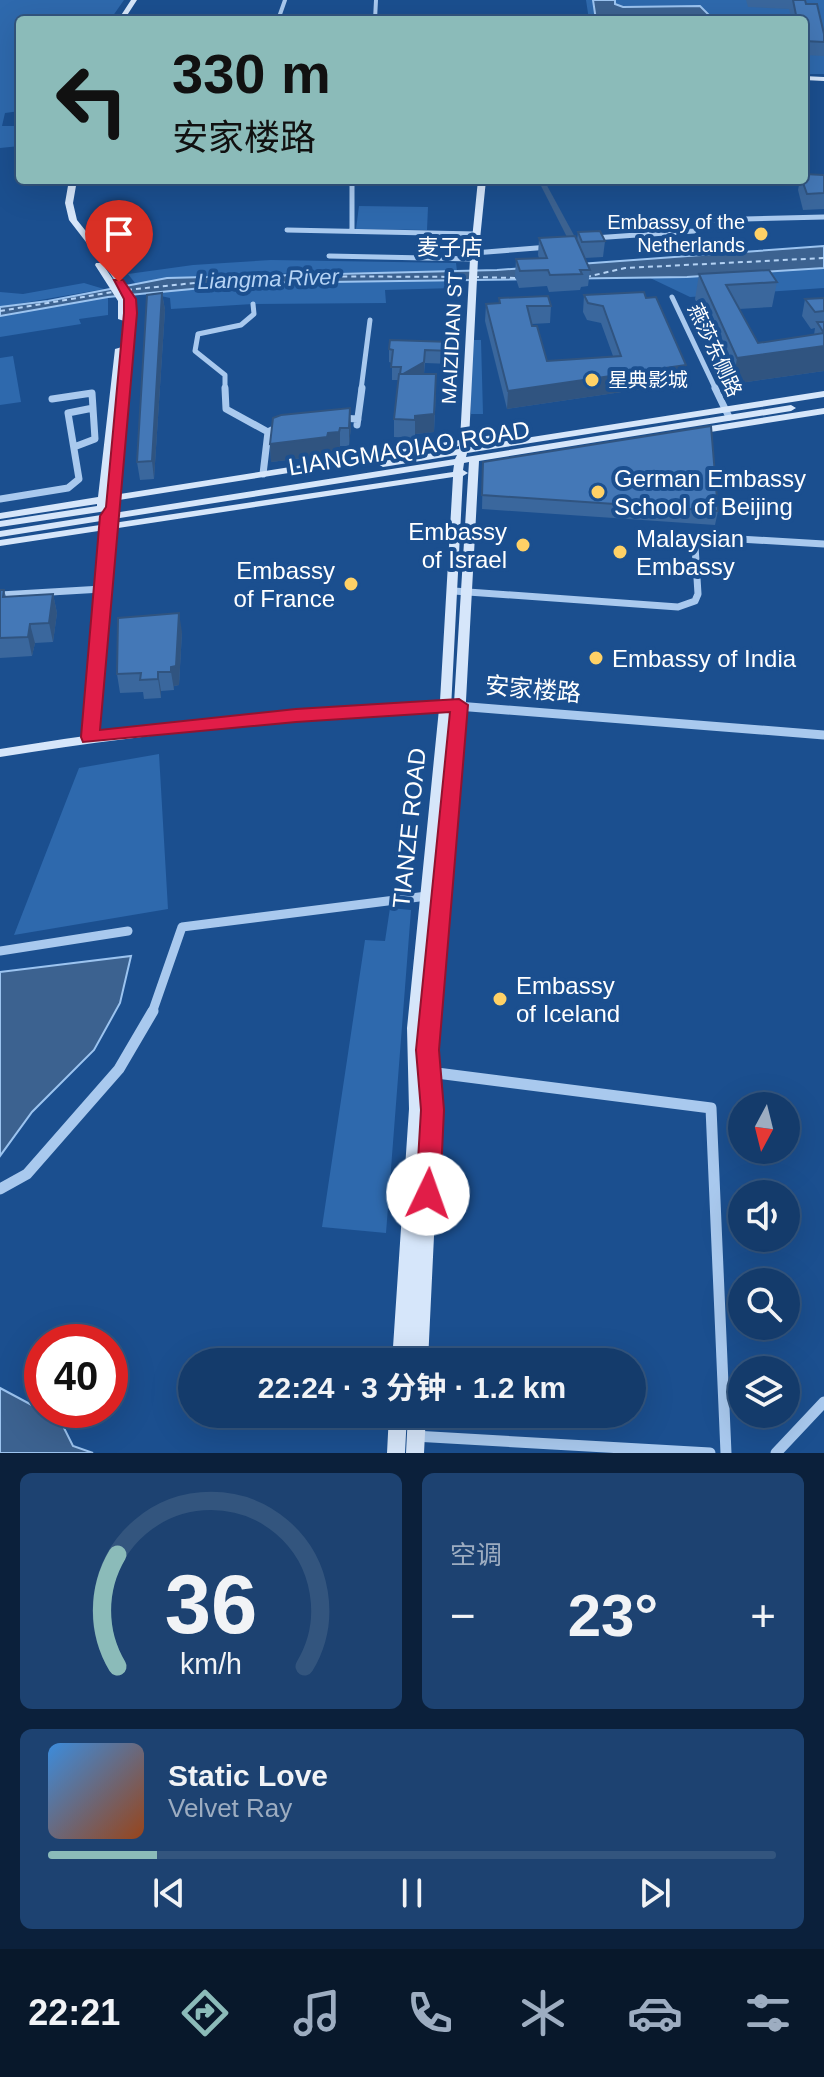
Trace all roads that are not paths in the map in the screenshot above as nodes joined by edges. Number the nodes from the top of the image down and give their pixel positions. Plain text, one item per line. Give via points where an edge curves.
1 (140, 0) edge
2 (128, 16) edge
3 (66, 184) edge
4 (72, 184) edge
5 (352, 184) edge
6 (482, 184) edge
7 (824, 217) edge
8 (287, 230) dead end
9 (352, 231) junction
10 (476, 234) junction
11 (582, 240) edge
12 (562, 244) edge
13 (329, 256) dead end
14 (474, 260) junction
15 (115, 283) junction
16 (672, 297) dead end
17 (126, 300) junction
18 (253, 304) dead end
19 (370, 320) dead end
20 (824, 387) edge
21 (824, 394) edge
22 (52, 399) dead end
23 (824, 402) edge
24 (93, 408) junction
25 (725, 410) junction
26 (824, 411) edge
27 (330, 418) edge
28 (278, 427) edge
29 (268, 432) junction
30 (111, 437) junction
31 (95, 439) junction
32 (74, 447) junction
33 (466, 459) junction
34 (263, 474) junction
35 (0, 499) edge
36 (108, 513) junction
37 (0, 516) edge
38 (0, 524) edge
39 (0, 534) edge
40 (0, 543) edge
41 (824, 544) edge
42 (102, 589) junction
43 (460, 591) junction
44 (0, 595) edge
45 (452, 705) junction
46 (824, 735) edge
47 (90, 737) junction
48 (0, 753) edge
49 (427, 896) junction
50 (128, 931) dead end
51 (0, 951) edge
52 (429, 1072) junction
53 (0, 1189) edge
54 (402, 1348) edge
55 (420, 1348) edge
56 (824, 1402) edge
57 (406, 1444) edge
58 (710, 1453) edge
59 (726, 1453) edge
60 (776, 1453) edge

1 - 2 street
3 - 15 street via 65,222
4 - 15 street via 73,220
5 - 9 street
6 - 10 street, MAIZIDIAN ST
7 - 11 street via 706,220 694,231
8 - 9 street
9 - 10 street
10 - 14 street, MAIZIDIAN ST
12 - 14 street
13 - 14 street
14 - 33 street, MAIZIDIAN ST
15 - 17 street
16 - 25 street, 燕莎东侧路
17 - 30 street
17 - 36 street
18 - 29 street via 254,314 241,325 198,334 195,351 225,375 226,409
19 - 27 street via 358,422
20 - 25 street
21 - 25 street, LIANGMAQIAO ROAD
22 - 24 street via 92,393
23 - 25 street, LIANGMAQIAO ROAD
24 - 31 street
24 - 32 street via 68,413
25 - 33 street
25 - 33 street, LIANGMAQIAO ROAD
26 - 33 street
28 - 29 street
29 - 34 street
30 - 31 street
30 - 36 street
31 - 32 street
32 - 35 street via 79,479 68,488
33 - 34 street
33 - 36 street
33 - 36 street, LIANGMAQIAO ROAD
33 - 43 street, TIANZE ROAD
34 - 36 street
36 - 37 street
36 - 38 street, LIANGMAQIAO ROAD
36 - 39 street, LIANGMAQIAO ROAD
36 - 40 street
36 - 42 street
41 - 43 street via 706,537 695,546 698,594 695,601 678,607
42 - 44 street
42 - 47 street
43 - 45 street, TIANZE ROAD
45 - 46 street, 安家楼路
45 - 47 street, 安家楼路
45 - 49 street, TIANZE ROAD
45 - 52 street, TIANZE ROAD
47 - 48 street, 安家楼路
49 - 53 street via 182,927 149,1022 119,1069 27,1174
49 - 54 street, TIANZE ROAD via 414,1028 417,1109
50 - 51 street
52 - 55 street, TIANZE ROAD via 432,1110
52 - 59 street via 711,1108
56 - 60 street
57 - 58 street

